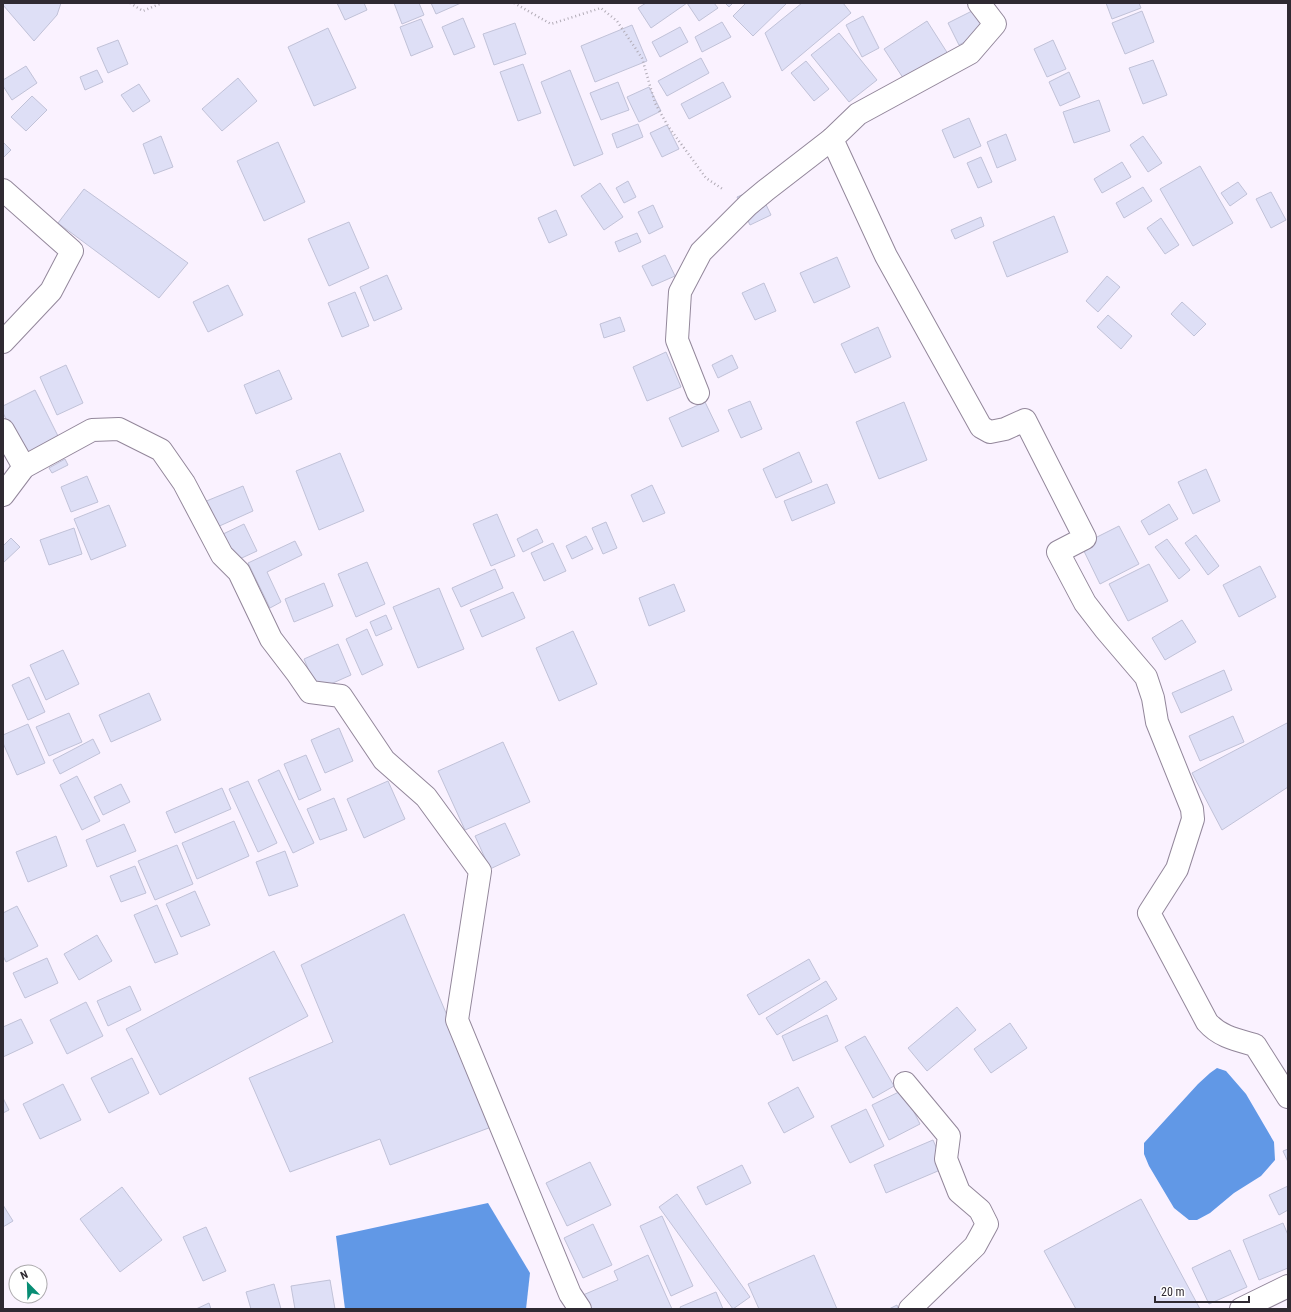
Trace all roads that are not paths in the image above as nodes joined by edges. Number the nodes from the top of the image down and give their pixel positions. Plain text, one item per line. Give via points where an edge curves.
1 (979, 3) edge
2 (832, 139) junction
3 (3, 190) edge
4 (3, 342) edge
5 (698, 393) dead end
6 (3, 430) edge
7 (24, 467) junction
8 (3, 494) edge
9 (905, 1083) dead end
10 (1288, 1097) edge
11 (1288, 1286) edge
12 (580, 1309) edge
13 (910, 1309) edge
14 (1241, 1309) edge

1 - 2 street via 994,24 970,52 858,114
2 - 5 street via 748,205 701,252 680,292 677,340
2 - 10 street via 886,256 981,427 990,432 1005,429 1025,420 1085,538 1058,552 1085,603 1146,678 1157,722 1192,809 1193,819 1177,869 1149,913 1207,1022 1214,1030 1229,1038 1255,1045
3 - 4 street via 72,251 51,291
6 - 7 street
7 - 8 street
7 - 12 street via 92,430 119,429 161,450 184,483 222,555 239,572 271,639 310,692 341,696 384,760 426,797 480,871 457,1020 570,1294
9 - 13 street via 949,1136 946,1159 959,1192 980,1210 987,1224 975,1246
11 - 14 street

